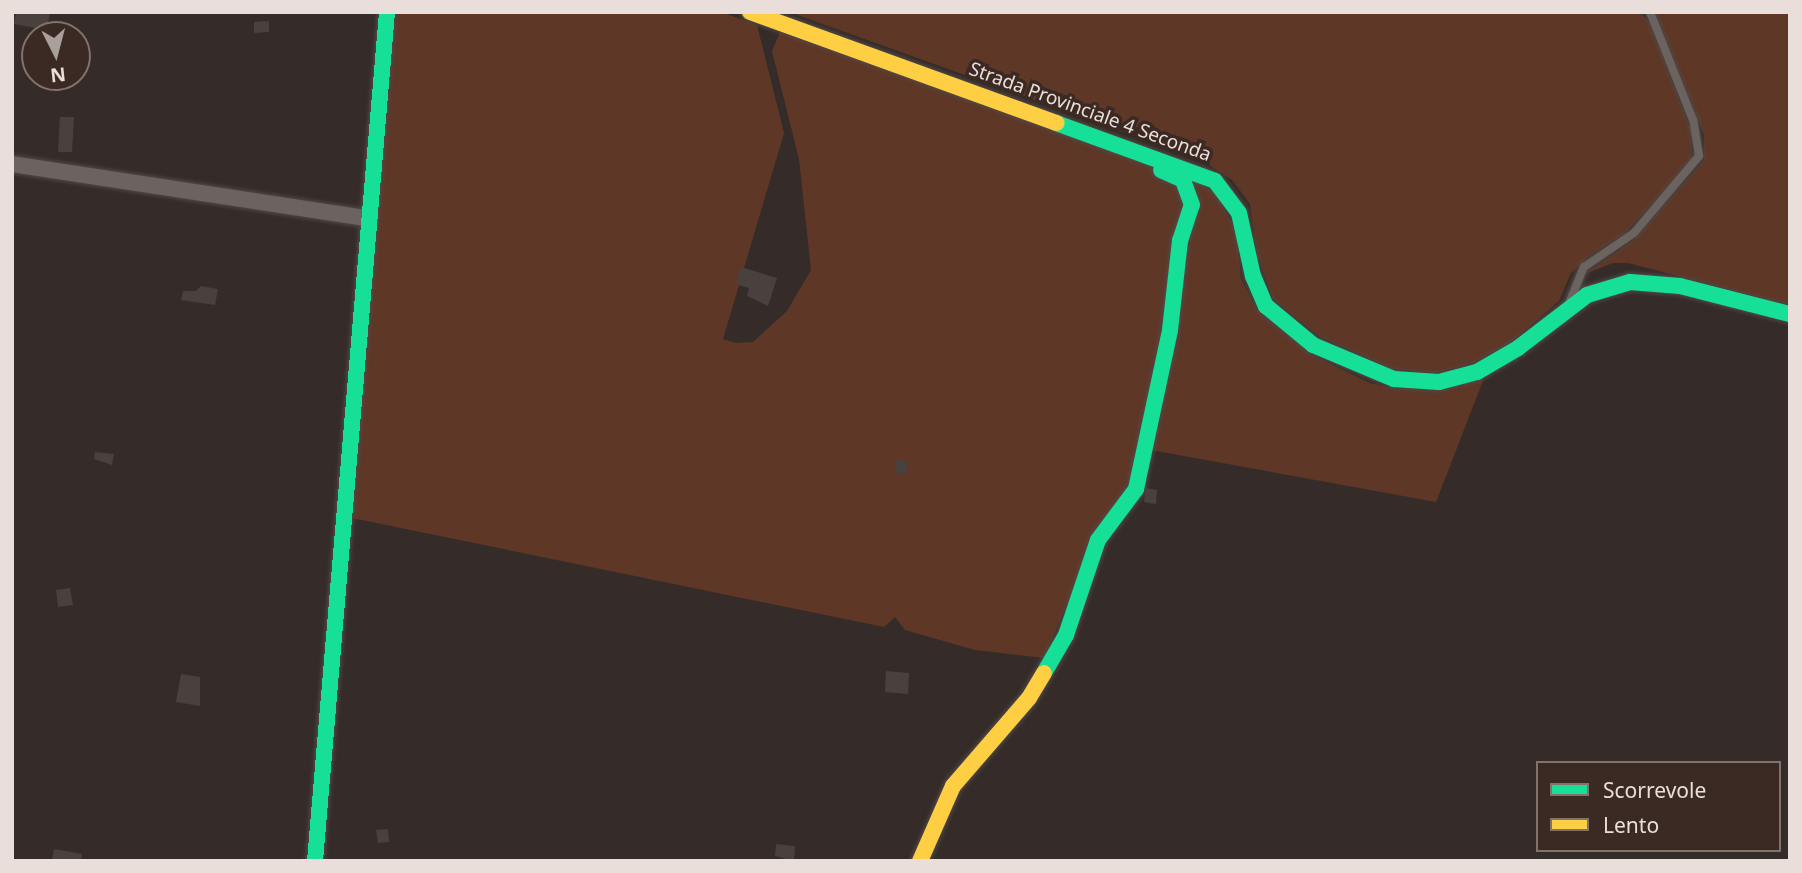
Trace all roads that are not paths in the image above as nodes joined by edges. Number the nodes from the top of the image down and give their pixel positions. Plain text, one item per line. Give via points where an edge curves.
1 (387, 12) edge
2 (750, 12) edge
3 (1650, 12) edge
4 (1141, 152) junction
5 (12, 164) edge
6 (370, 219) junction
7 (1567, 307) junction
8 (1790, 314) edge
9 (315, 861) edge
10 (920, 861) edge

1 - 6 street
2 - 4 street, Strada Provinciale 4 Seconda
3 - 7 lane via 1693,120 1699,156 1634,233 1584,267
4 - 7 street, Strada Provinciale 4 Seconda via 1198,172 1227,191 1239,213 1253,276 1266,306 1313,345 1368,372 1415,383 1456,379 1498,361
4 - 10 street via 1156,168 1184,180 1192,205 1180,241 1170,330 1136,489 1098,540 1066,635 1029,698 953,786
5 - 6 street
6 - 9 street
7 - 8 street, Strada Provinciale 4 Seconda via 1609,287 1653,282

